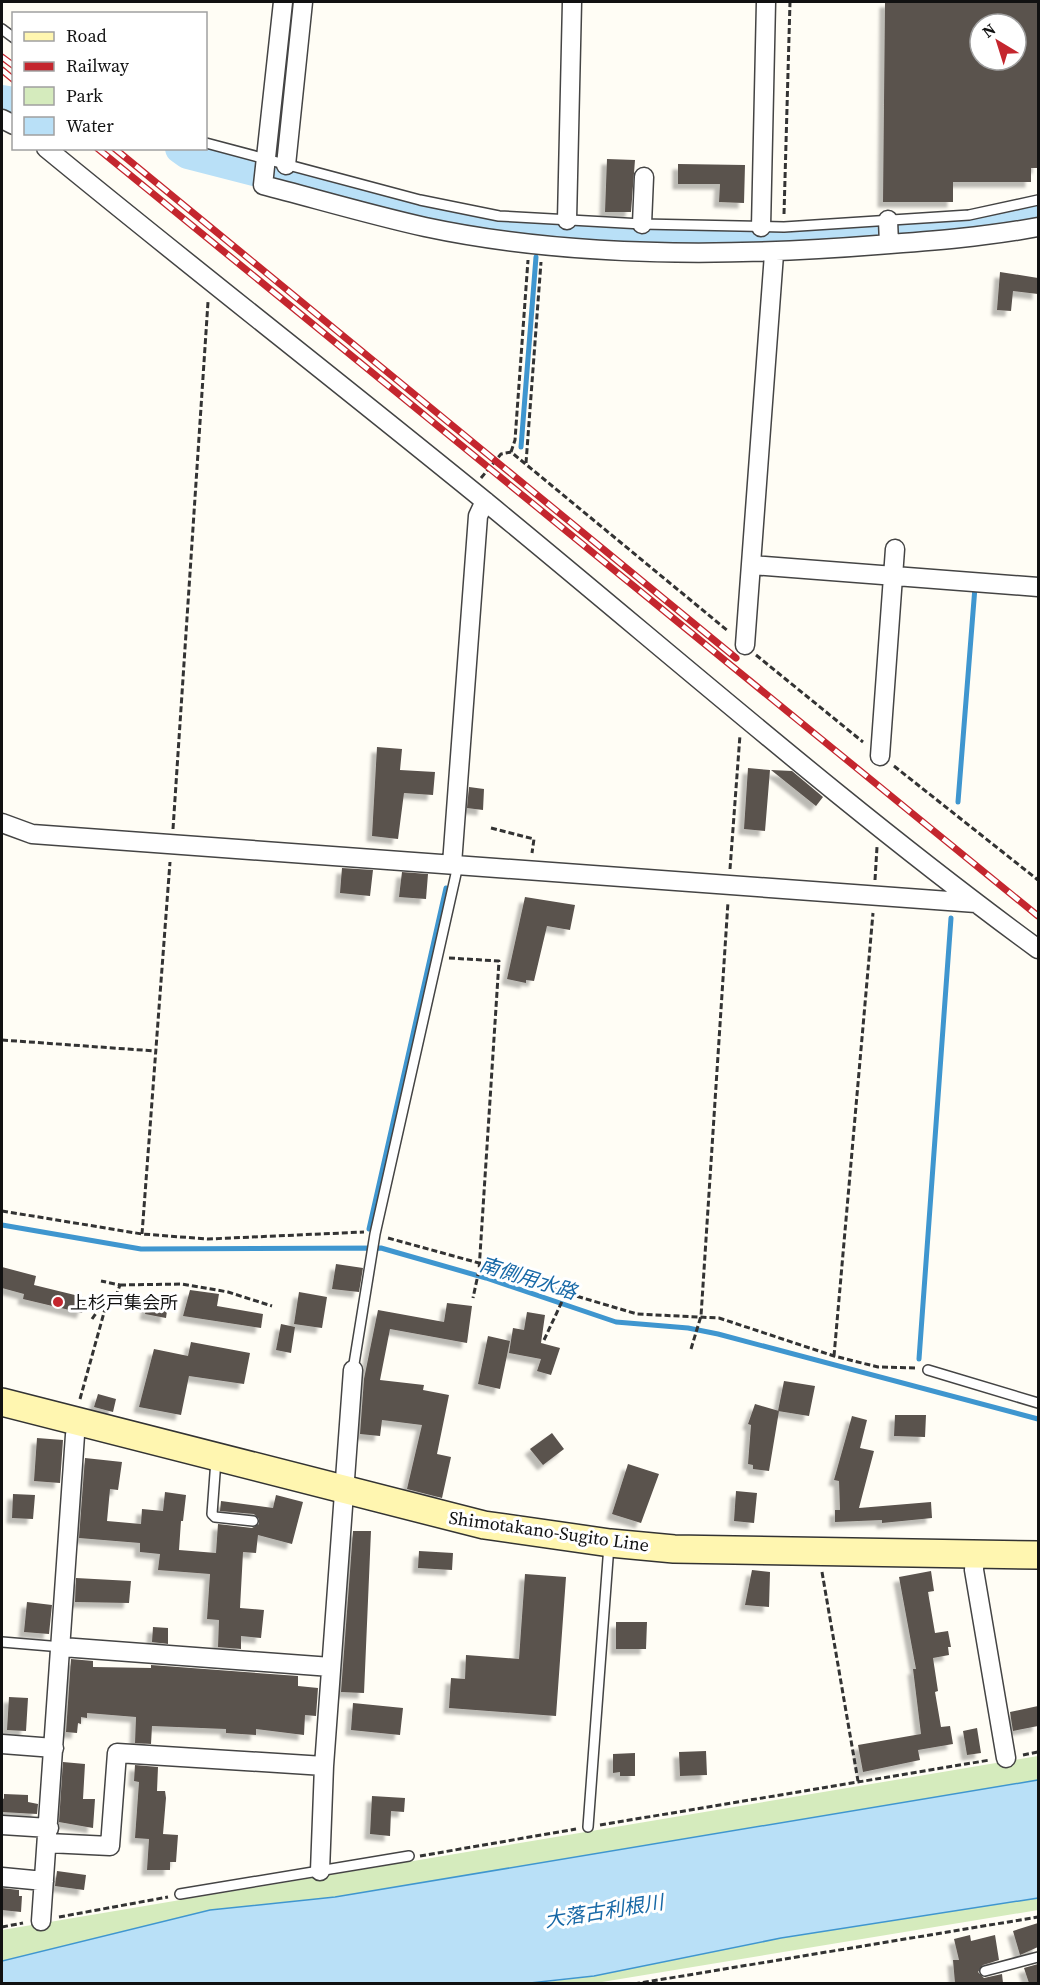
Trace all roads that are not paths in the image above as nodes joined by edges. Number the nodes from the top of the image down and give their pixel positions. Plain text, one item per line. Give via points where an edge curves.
1 (283, 2) edge
2 (303, 2) edge
3 (572, 2) edge
4 (766, 2) edge
5 (207, 143) edge
6 (48, 150) edge
7 (266, 161) junction
8 (286, 165) junction
9 (644, 177) dead end
10 (1038, 200) edge
11 (567, 219) junction
12 (888, 220) junction
13 (642, 224) junction
14 (761, 227) junction
15 (1038, 227) edge
16 (890, 244) junction
17 (774, 254) junction
18 (478, 496) junction
19 (895, 549) dead end
20 (751, 565) junction
21 (893, 576) junction
22 (1038, 587) edge
23 (745, 645) road end
24 (880, 756) road end
25 (2, 823) edge
26 (455, 865) junction
27 (976, 903) junction
28 (1038, 949) edge
29 (353, 1370) joint
30 (928, 1370) road end
31 (2, 1402) edge
32 (1038, 1403) edge
33 (78, 1416) junction
34 (217, 1459) junction
35 (344, 1490) junction
36 (253, 1521) dead end
37 (610, 1543) junction
38 (975, 1555) junction
39 (1038, 1555) edge
40 (2, 1642) edge
41 (62, 1647) junction
42 (331, 1667) junction
43 (2, 1744) edge
44 (54, 1748) junction
45 (1005, 1758) road end
46 (324, 1766) junction
47 (2, 1825) edge
48 (588, 1827) road end
49 (48, 1836) junction
50 (409, 1856) road end
51 (320, 1871) junction
52 (2, 1877) edge
53 (44, 1881) junction
54 (180, 1894) dead end
55 (41, 1921) road end
56 (1038, 1956) edge
57 (985, 1971) dead end

1 - 7 street
2 - 8 street
3 - 11 street
4 - 14 street
5 - 7 lane
6 - 18 street
7 - 8 lane
7 - 17 street via 263,185 426,227 536,244
8 - 11 lane via 499,216
9 - 13 street
10 - 12 lane via 969,214
11 - 13 lane
12 - 14 lane
12 - 16 street
13 - 14 lane
15 - 16 street via 988,236
16 - 17 street
17 - 20 street
18 - 26 street
18 - 27 street
19 - 21 street
20 - 21 street
20 - 23 street
21 - 22 street
21 - 24 street
25 - 26 street via 32,834
26 - 27 street
26 - 29 lane via 439,957 374,1237
27 - 28 street
29 - 35 street
30 - 32 lane
31 - 33 main road, Shimotakano-Sugito Line
33 - 34 main road, Shimotakano-Sugito Line
33 - 41 street
34 - 35 main road, Shimotakano-Sugito Line
34 - 36 lane via 212,1514 215,1518
35 - 37 main road, Shimotakano-Sugito Line via 484,1525
35 - 42 street
37 - 38 main road, Shimotakano-Sugito Line via 674,1549
37 - 48 lane
38 - 39 main road, Shimotakano-Sugito Line
38 - 45 street via 974,1570
40 - 41 lane
41 - 42 street
41 - 44 street
42 - 46 street
43 - 44 street
44 - 49 street
46 - 49 street via 117,1753 110,1846
46 - 51 street
47 - 49 street
49 - 53 street
50 - 51 lane
51 - 54 lane
52 - 53 street
53 - 55 street
56 - 57 lane

